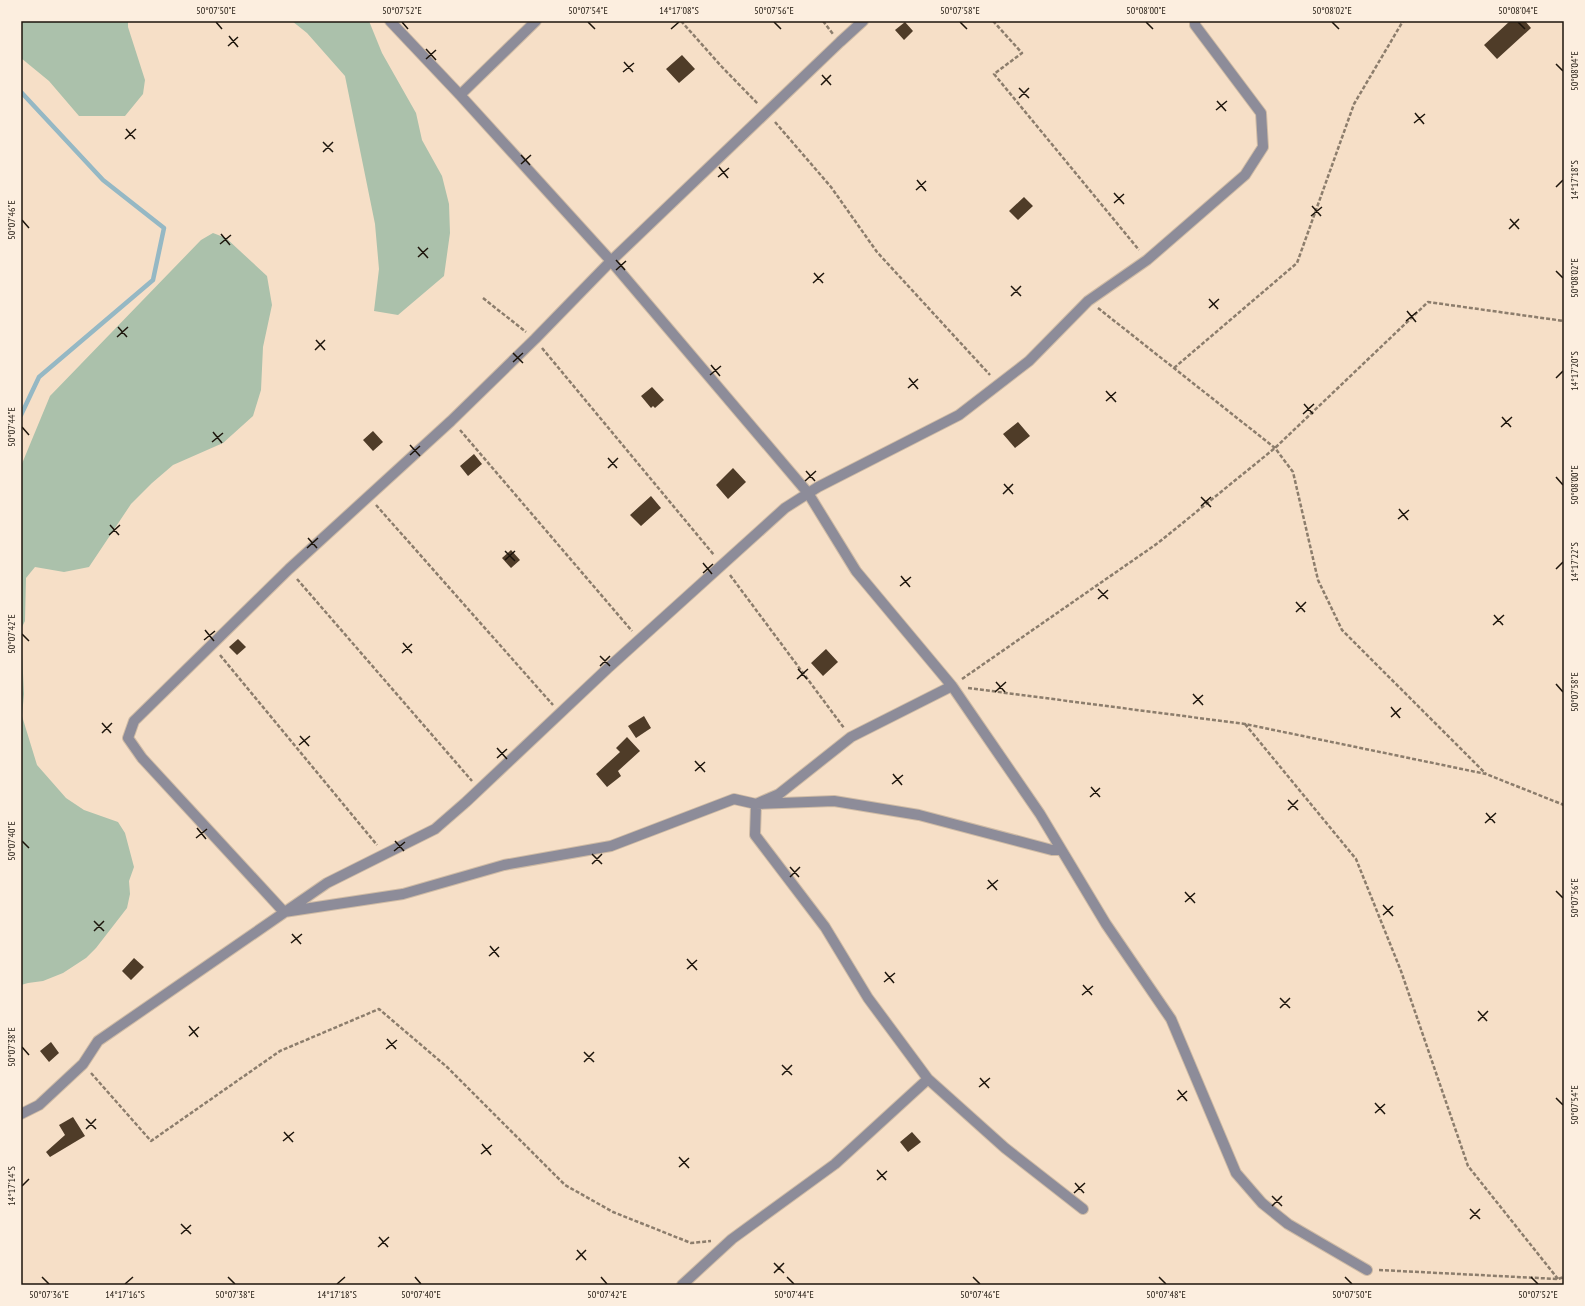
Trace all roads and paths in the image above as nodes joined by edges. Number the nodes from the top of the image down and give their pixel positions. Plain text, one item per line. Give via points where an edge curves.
1 (390, 21) edge
2 (536, 21) edge
3 (681, 21) edge
4 (863, 21) edge
5 (993, 21) edge
6 (1195, 21) edge
7 (1403, 21) edge
8 (460, 95) junction
9 (766, 112) junction
10 (1147, 260) junction
11 (611, 261) junction
12 (483, 298) dead end
13 (1088, 301) junction
14 (1564, 321) edge
15 (535, 339) junction
16 (1174, 368) junction
17 (999, 384) junction
18 (451, 421) junction
19 (1275, 448) junction
20 (808, 493) junction
21 (369, 497) junction
22 (722, 565) junction
23 (289, 569) junction
24 (640, 639) junction
25 (212, 645) junction
26 (952, 686) junction
27 (560, 713) junction
28 (1246, 724) junction
29 (850, 737) junction
30 (1486, 774) junction
31 (479, 789) junction
32 (756, 804) junction
33 (1564, 805) edge
34 (1061, 850) junction
35 (385, 854) junction
36 (284, 912) junction
37 (83, 1064) junction
38 (928, 1079) junction
39 (21, 1114) edge
40 (1083, 1209) dead end
41 (732, 1240) junction
42 (1367, 1270) joint
43 (1564, 1277) edge
44 (1558, 1279) junction
45 (682, 1285) edge

1 - 8 street
2 - 8 street
3 - 9 path
4 - 9 street
5 - 10 path via 1022,53 994,74
6 - 10 street via 1195,25 1260,113 1263,147 1245,175
7 - 16 path via 1354,104 1297,263
8 - 11 street
9 - 11 street
9 - 17 path via 831,187 877,252
10 - 13 street
11 - 15 street
11 - 20 street
12 - 15 path
13 - 16 path
13 - 17 street via 1029,361
14 - 19 path via 1428,302
15 - 18 street
15 - 22 path
16 - 19 path
17 - 20 street via 959,415
18 - 21 street
18 - 24 path
19 - 26 path via 1158,543
19 - 30 path via 1293,472 1318,580 1342,630
20 - 22 street via 785,508
20 - 26 street via 856,571
21 - 23 street
21 - 27 path
22 - 24 street
22 - 29 path
23 - 25 street
23 - 31 path
24 - 27 street
25 - 35 path
25 - 36 street via 134,721 128,738 142,758
26 - 28 path
26 - 29 street
26 - 34 street via 1040,814
27 - 31 street
28 - 30 path
28 - 44 path via 1356,859 1401,971 1468,1166
29 - 32 street via 779,794
30 - 33 path
31 - 35 street via 435,828
32 - 34 street via 834,801 919,815 1052,850
32 - 36 street via 734,799 611,846 504,865 403,894
32 - 38 street via 755,835 825,927 868,998
34 - 42 street via 1106,924 1171,1019 1236,1173 1262,1203 1288,1224
35 - 36 street via 327,883
36 - 37 street via 98,1041
37 - 39 street via 39,1105
37 - 41 path via 151,1141 280,1051 379,1009 447,1067 566,1185 613,1212 691,1243
38 - 40 street via 1005,1148
38 - 41 street via 835,1164
41 - 45 street
42 - 44 path
43 - 44 path

